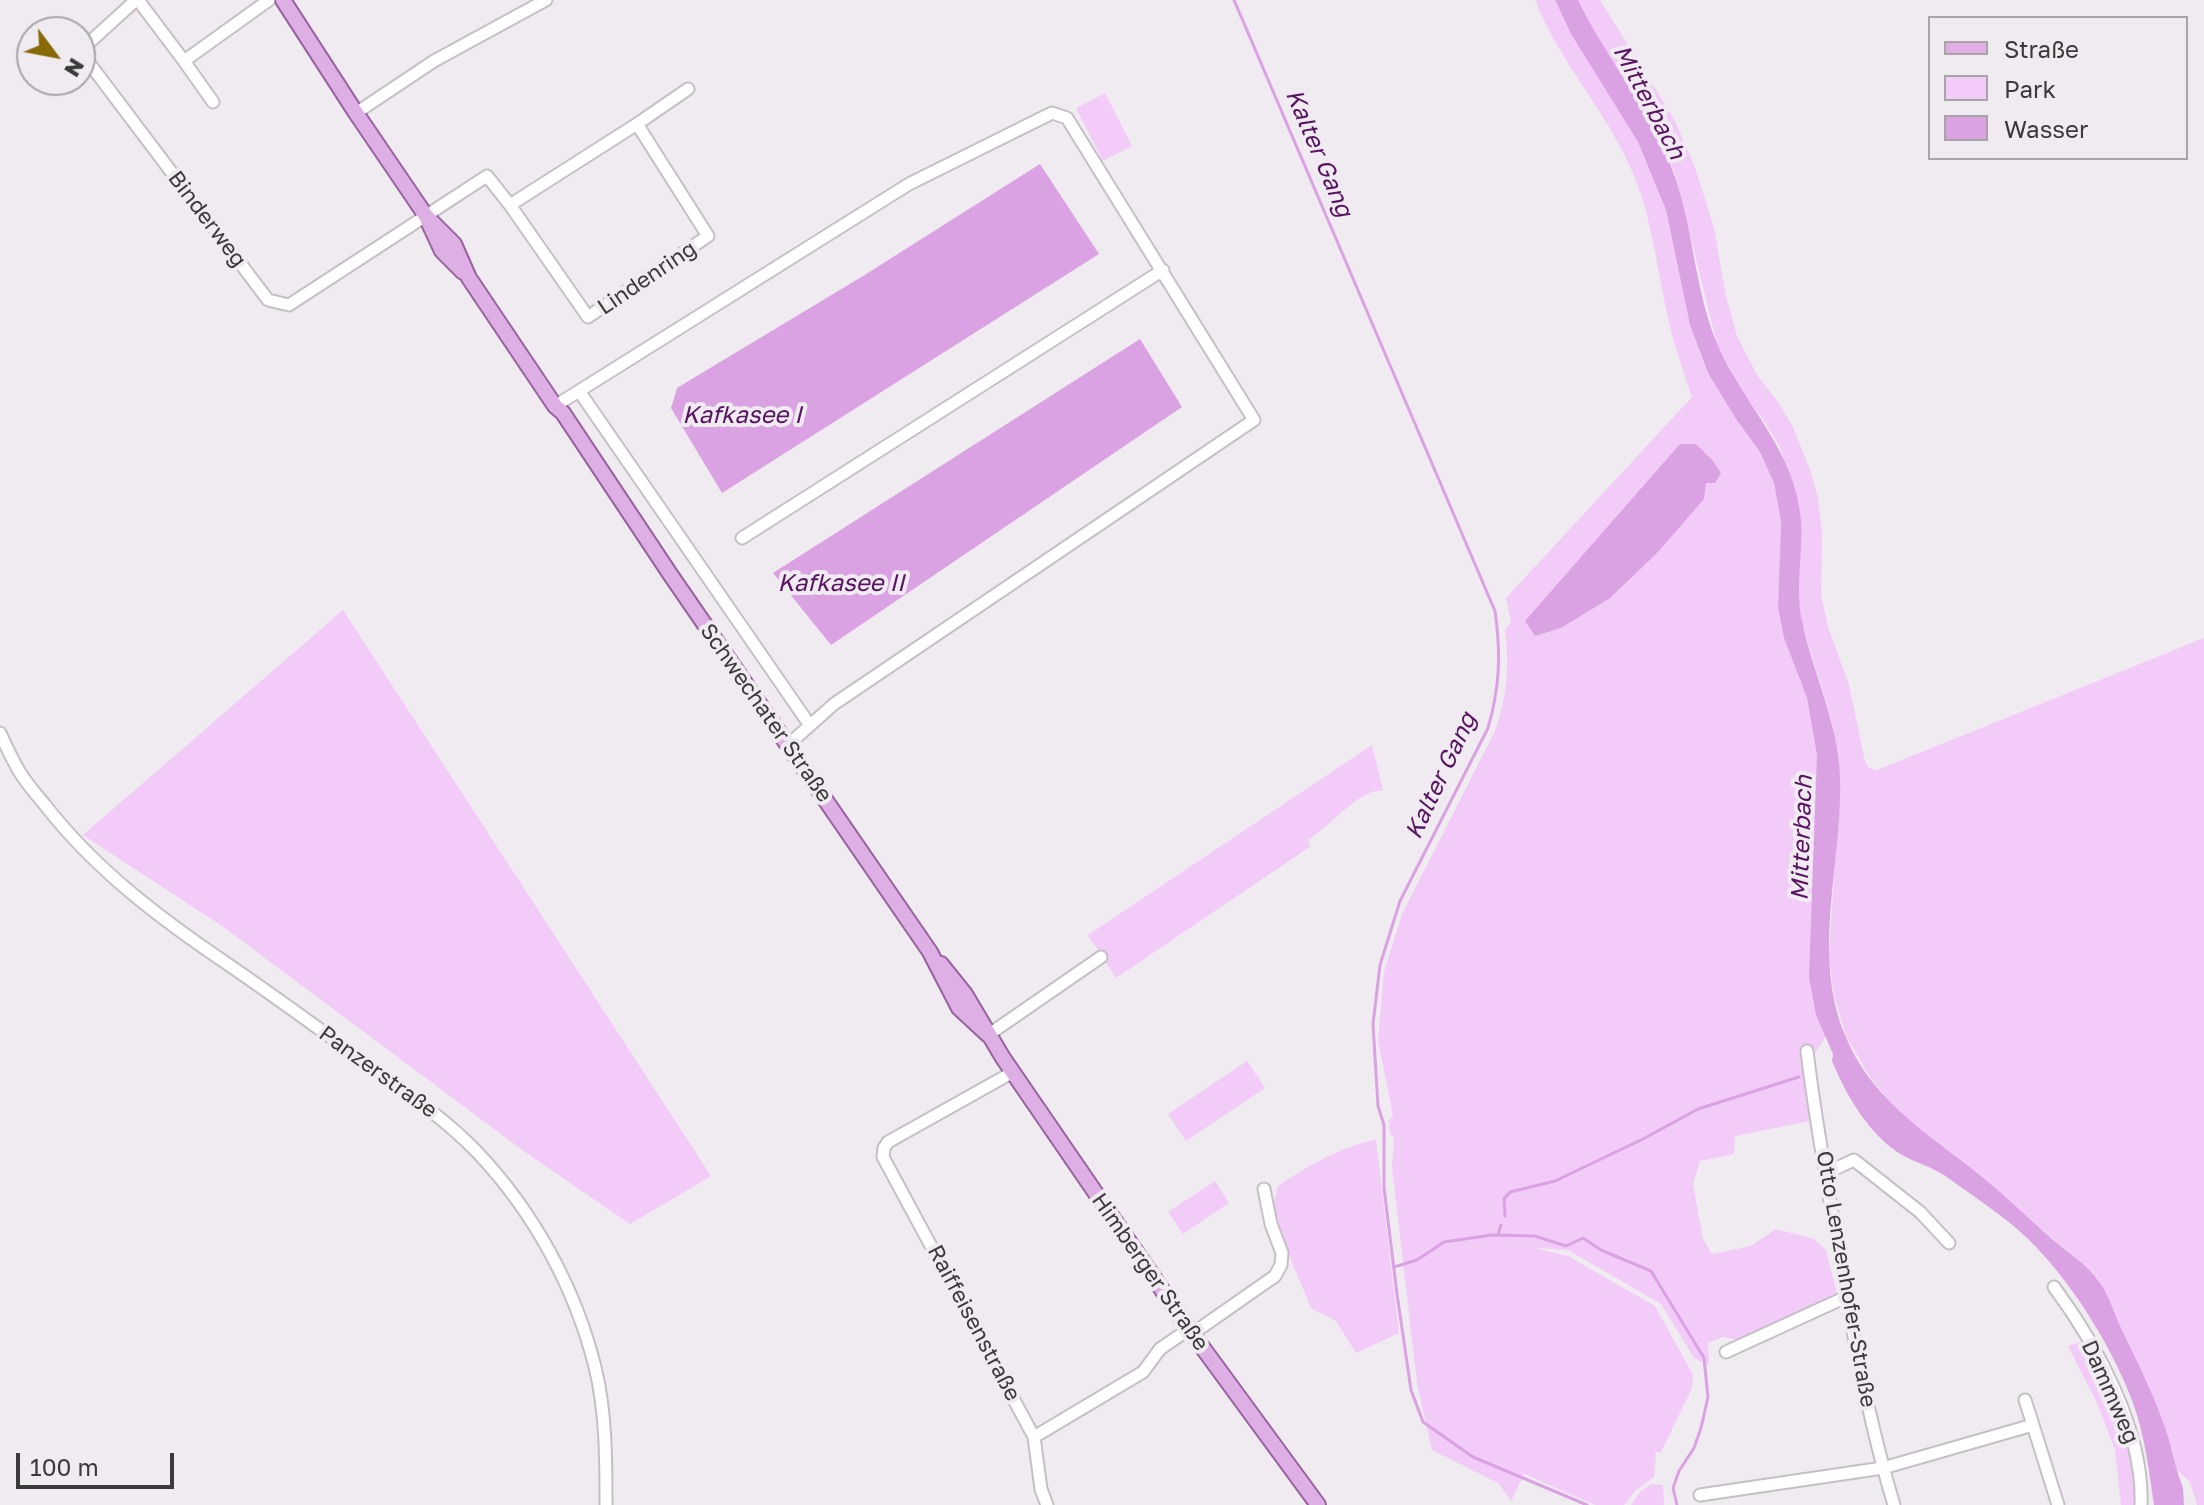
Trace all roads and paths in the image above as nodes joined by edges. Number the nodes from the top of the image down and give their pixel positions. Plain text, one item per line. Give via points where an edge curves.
1 (137, 0) edge
2 (269, 0) edge
3 (283, 0) edge
4 (546, 0) edge
5 (184, 61) junction
6 (688, 89) dead end
7 (213, 102) dead end
8 (356, 113) junction
9 (637, 124) junction
10 (510, 205) junction
11 (426, 216) junction
12 (1163, 270) junction
13 (579, 391) junction
14 (555, 406) junction
15 (742, 538) dead end
16 (809, 724) junction
17 (0, 733) edge
18 (788, 745) junction
19 (1101, 957) dead end
20 (988, 1035) junction
21 (1807, 1051) dead end
22 (1013, 1072) junction
23 (1826, 1173) junction
24 (1264, 1189) dead end
25 (1949, 1243) dead end
26 (2054, 1287) dead end
27 (1846, 1297) junction
28 (1190, 1331) junction
29 (1726, 1352) dead end
30 (2025, 1400) dead end
31 (2033, 1425) junction
32 (1034, 1437) junction
33 (1883, 1468) junction
34 (1700, 1495) dead end
35 (606, 1505) edge
36 (1047, 1505) edge
37 (1318, 1505) edge
38 (1894, 1505) edge
39 (2058, 1505) edge
40 (2141, 1505) edge

1 - 5 street
1 - 11 street, Binderweg via 80,51 268,300 289,305
2 - 5 street
3 - 8 main road, Schwechater Straße
4 - 8 street via 434,61
5 - 7 street
6 - 9 street
8 - 11 main road, Schwechater Straße
9 - 10 street
9 - 10 street, Lindenring via 708,236 588,317
10 - 11 street, Lindenring via 487,176
11 - 14 main road, Schwechater Straße via 454,244 469,278
12 - 13 street via 1067,118 1052,113 909,184
12 - 15 street
12 - 16 street via 1254,420
13 - 14 street
13 - 16 street
14 - 18 main road, Schwechater Straße
16 - 18 street
17 - 35 street, Panzerstraße via 19,772 53,816 125,889 438,1116 505,1184 551,1254 592,1355 604,1424
18 - 20 main road, Schwechater Straße via 930,952 959,1008
19 - 20 street
20 - 22 main road, Himberger Straße
21 - 23 street, Otto Lenzenhofer-Straße
22 - 28 main road, Himberger Straße
22 - 32 street, Raiffeisenstraße via 888,1142 883,1157
23 - 25 street via 1854,1160 1920,1212
23 - 27 street, Otto Lenzenhofer-Straße
24 - 28 street via 1281,1265 1275,1276
26 - 40 street, Dammweg via 2077,1318 2127,1422 2139,1457
27 - 29 street
27 - 33 street, Otto Lenzenhofer-Straße
28 - 32 street via 1153,1356 1143,1372
28 - 37 main road, Himberger Straße
30 - 31 street
31 - 33 street
31 - 39 street
32 - 36 street, Raiffeisenstraße
33 - 34 street
33 - 38 street, Otto Lenzenhofer-Straße

